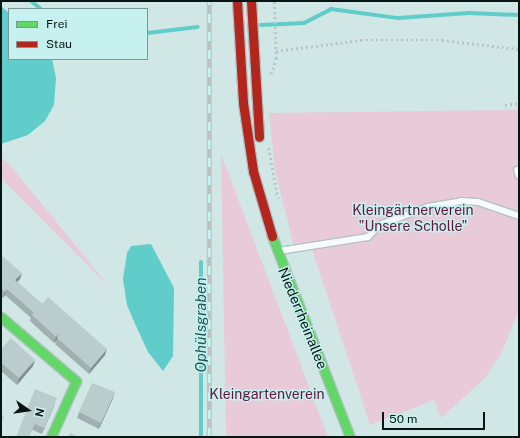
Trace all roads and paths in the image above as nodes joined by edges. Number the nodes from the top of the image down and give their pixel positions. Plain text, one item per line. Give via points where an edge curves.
1 (237, 1) edge
2 (251, 1) edge
3 (274, 1) edge
4 (276, 41) dead end
5 (519, 49) edge
6 (276, 51) dead end
7 (519, 103) edge
8 (505, 105) dead end
9 (519, 216) edge
10 (268, 221) junction
11 (277, 252) junction
12 (1, 317) edge
13 (51, 437) edge
14 (350, 437) edge

1 - 10 main road, Niederrheinallee via 247,138 253,171
2 - 10 main road, Niederrheinallee via 257,118
3 - 4 path
5 - 6 path via 442,40 361,40
7 - 8 path
9 - 11 lane via 478,202 461,201 428,207 378,225 368,237
10 - 11 main road, Niederrheinallee
11 - 14 main road, Niederrheinallee
12 - 13 main road via 76,381

